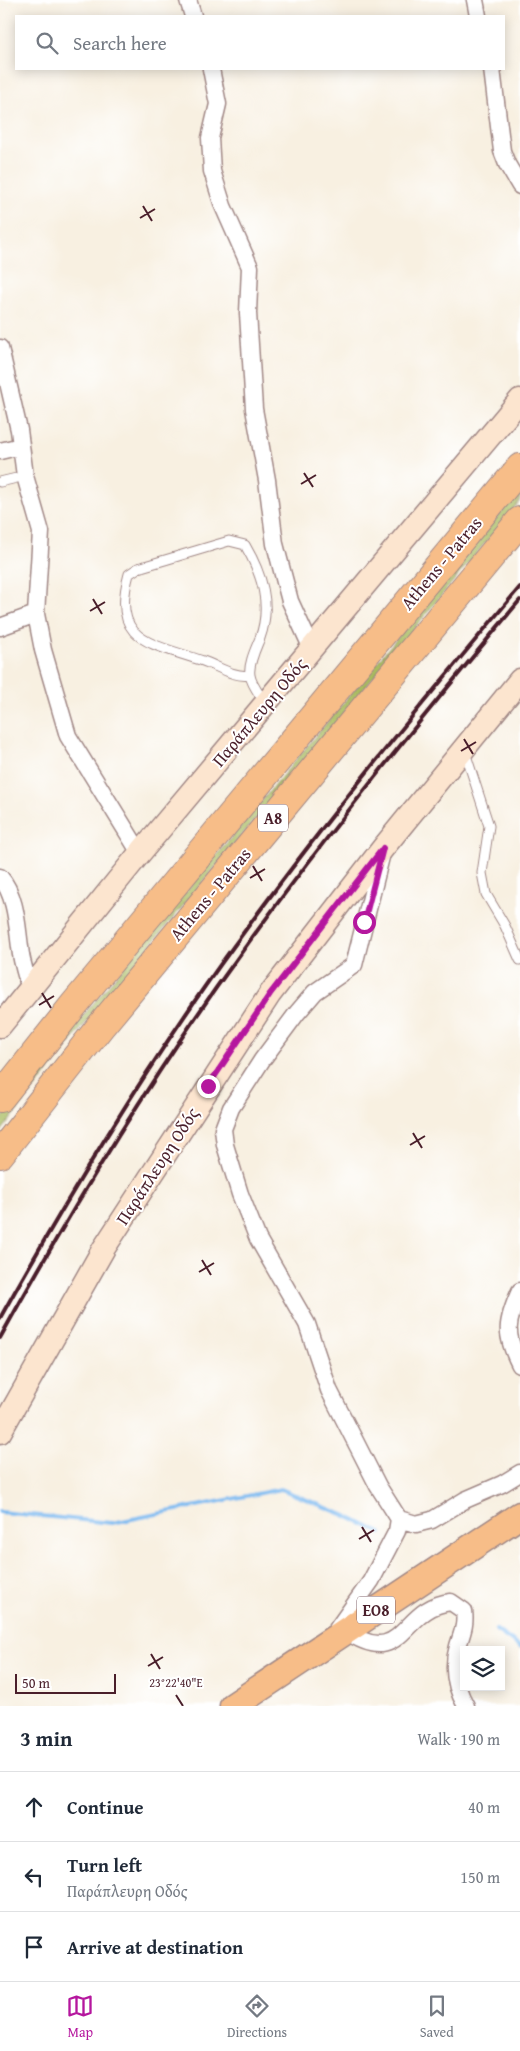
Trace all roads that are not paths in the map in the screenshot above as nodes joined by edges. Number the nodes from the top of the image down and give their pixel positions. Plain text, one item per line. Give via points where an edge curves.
1 (188, 0) edge
2 (475, 0) edge
3 (193, 15) edge
4 (478, 15) edge
5 (211, 70) edge
6 (492, 70) edge
7 (520, 186) edge
8 (0, 348) edge
9 (520, 400) edge
10 (20, 446) junction
11 (0, 451) edge
12 (520, 468) edge
13 (25, 476) junction
14 (0, 482) edge
15 (520, 521) edge
16 (36, 614) junction
17 (0, 627) edge
18 (312, 649) junction
19 (250, 675) junction
20 (519, 682) edge
21 (266, 706) junction
22 (464, 750) junction
23 (383, 848) junction
24 (140, 854) junction
25 (0, 877) edge
26 (520, 960) edge
27 (30, 989) junction
28 (0, 1026) edge
29 (0, 1098) edge
30 (0, 1154) edge
31 (520, 1291) edge
32 (520, 1365) edge
33 (0, 1432) edge
34 (520, 1473) edge
35 (520, 1515) edge
36 (398, 1519) junction
37 (346, 1631) junction
38 (323, 1646) junction
39 (233, 1706) edge
40 (466, 1706) edge

1 - 3 street
2 - 4 street
5 - 18 street via 218,104 210,138 212,170 223,206 250,267 248,313 254,408 275,544 290,601
6 - 7 street via 502,151
8 - 10 street
9 - 18 main road, Παράπλευρη Οδός
10 - 11 street
10 - 13 street
12 - 29 highway, Athens - Patras / Α8
13 - 14 lane
13 - 16 street via 41,532
15 - 30 highway, Athens - Patras / Α8 via 100,1027
16 - 17 street
16 - 24 street via 68,736
18 - 21 main road, Παράπλευρη Οδός
19 - 19 lane via 264,626 266,598 255,562 245,545 229,541 138,568 129,574 125,612 137,636 240,677
19 - 21 lane
20 - 22 main road, Παράπλευρη Οδός
21 - 24 main road, Παράπλευρη Οδός
22 - 23 main road, Παράπλευρη Οδός
22 - 26 lane via 489,826 482,874 486,894
23 - 33 main road, Παράπλευρη Οδός via 270,994 169,1145 92,1269
23 - 36 street via 354,965 315,992 297,1013 231,1108 223,1129 240,1194 258,1239 307,1324 329,1390
24 - 27 main road, Παράπλευρη Οδός
25 - 27 street via 9,892
27 - 28 main road, Παράπλευρη Οδός
31 - 32 street via 509,1315 507,1330 511,1348
34 - 36 street via 432,1520 416,1524
35 - 37 main road, ΕΟ8
36 - 38 street via 397,1531 372,1582
37 - 38 main road, ΕΟ8
37 - 40 street via 374,1645 392,1642 421,1613 451,1602 464,1612 466,1621 455,1661 456,1680
38 - 39 main road, ΕΟ8

